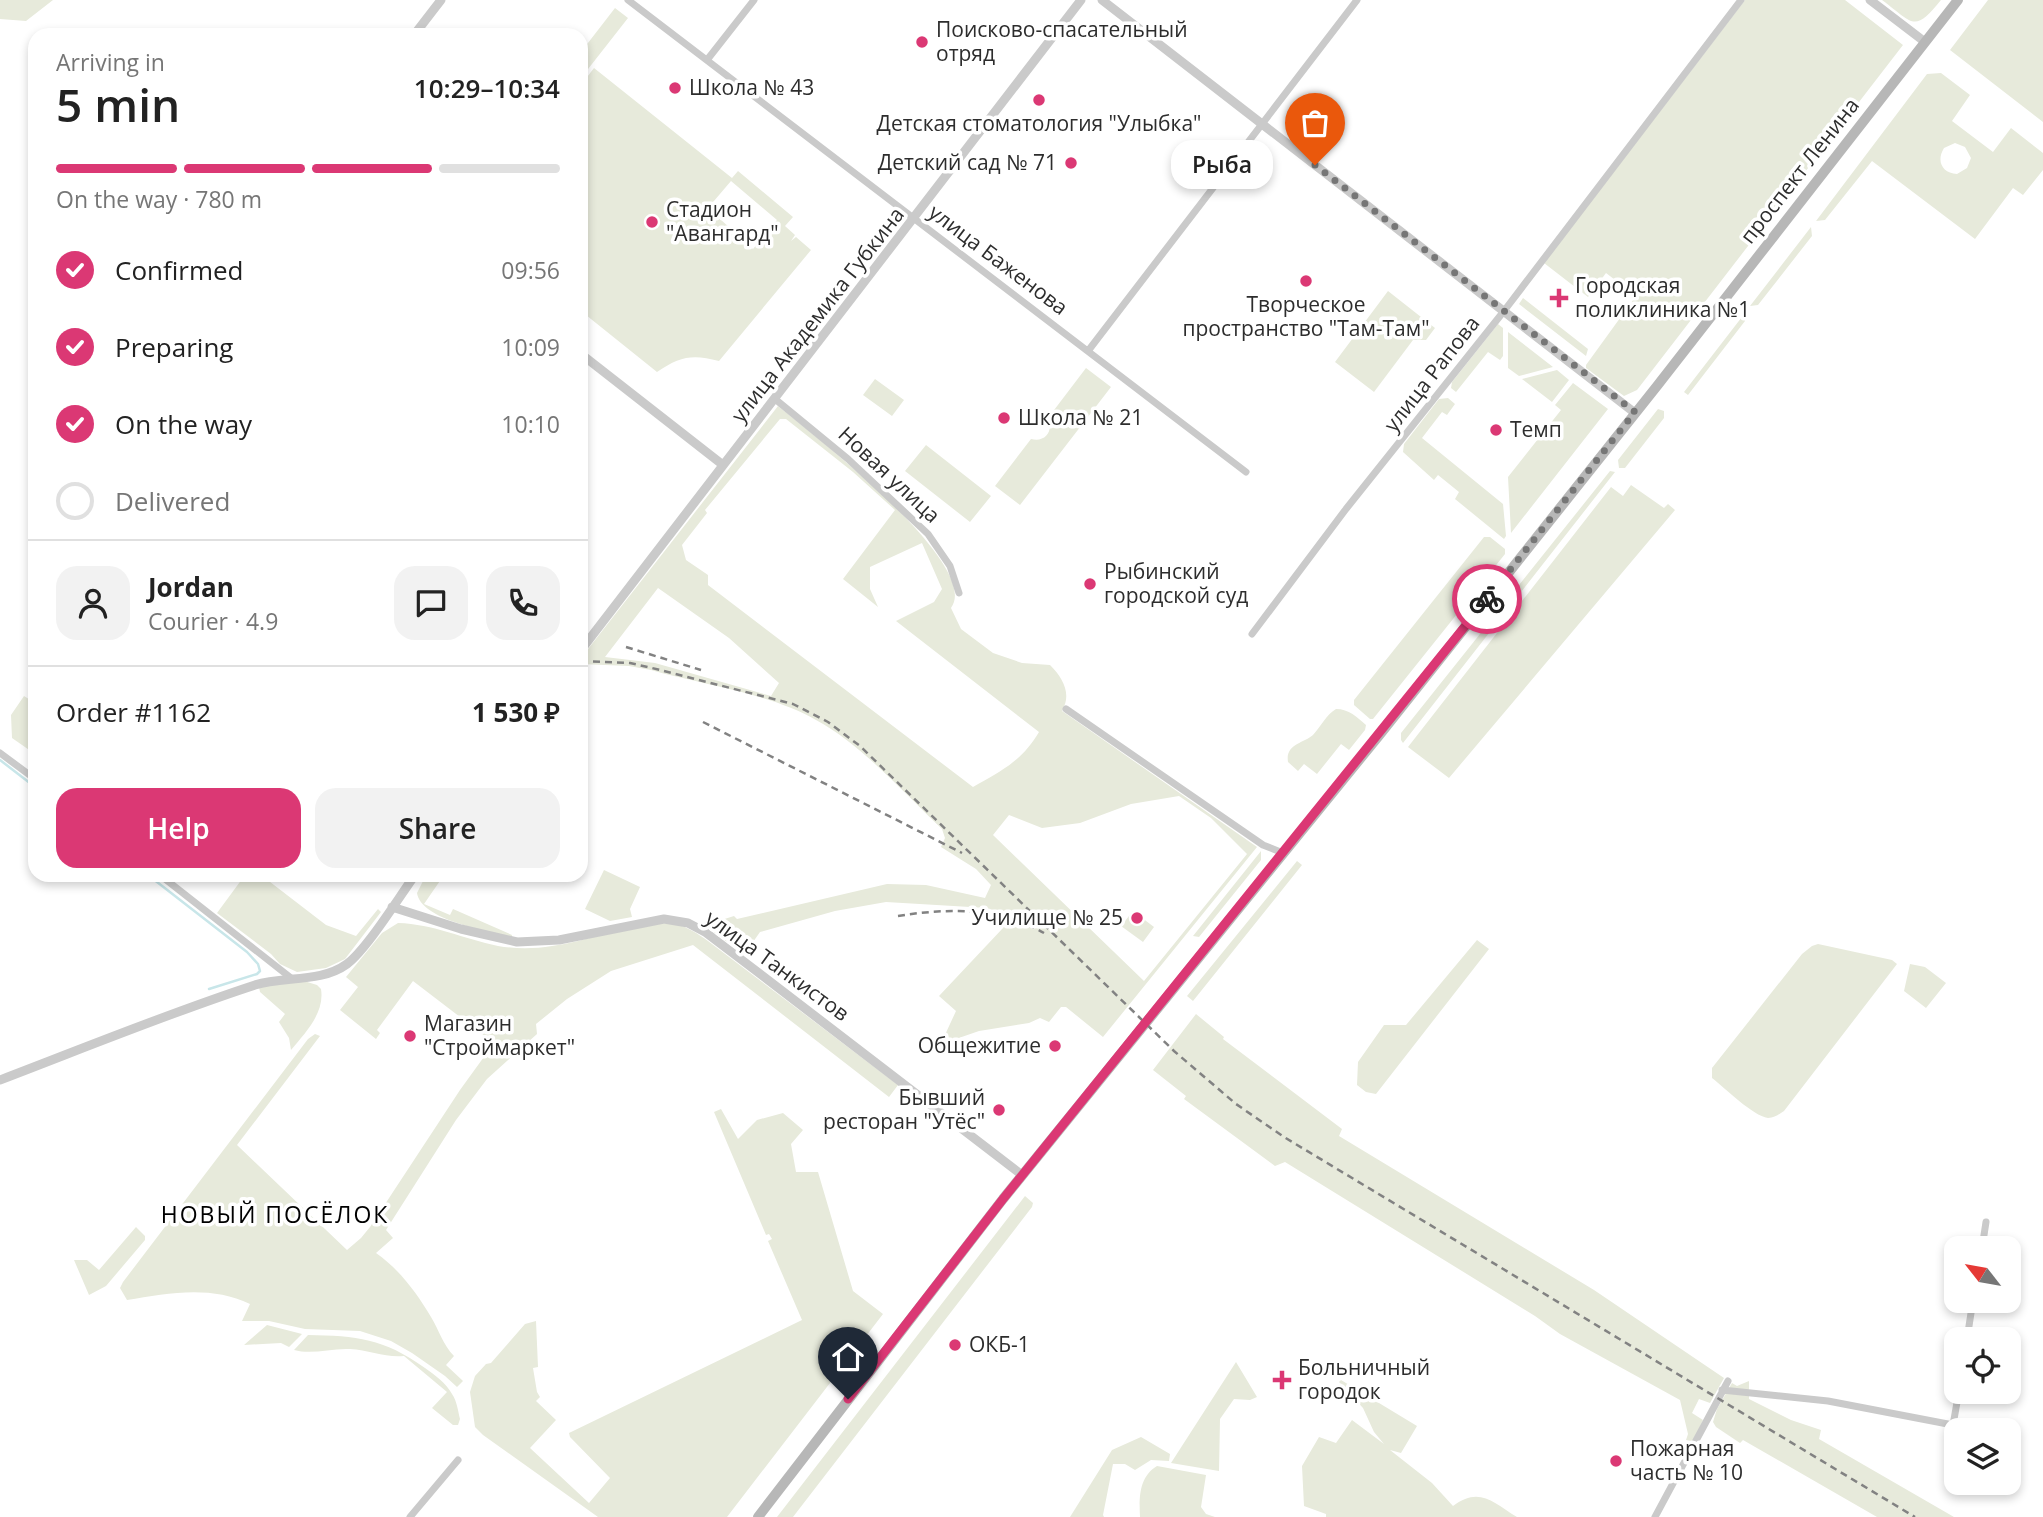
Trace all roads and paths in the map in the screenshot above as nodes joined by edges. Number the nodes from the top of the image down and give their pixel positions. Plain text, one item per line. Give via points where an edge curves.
1 (441, 0) edge
2 (628, 0) edge
3 (754, 0) edge
4 (1081, 0) edge
5 (1102, 0) edge
6 (1357, 0) edge
7 (1741, 0) edge
8 (1870, 0) edge
9 (1958, 0) edge
10 (419, 28) edge
11 (1925, 42) junction
12 (707, 60) junction
13 (1262, 124) junction
14 (914, 218) junction
15 (1504, 311) junction
16 (1088, 351) junction
17 (588, 359) edge
18 (775, 399) junction
19 (1635, 412) junction
20 (723, 465) junction
21 (1246, 472) dead end
22 (959, 593) dead end
23 (1252, 634) dead end
24 (588, 641) edge
25 (1066, 709) dead end
26 (0, 753) edge
27 (28, 774) edge
28 (1283, 853) junction
29 (169, 882) edge
30 (410, 882) edge
31 (392, 907) junction
32 (291, 978) junction
33 (0, 1080) edge
34 (1022, 1175) junction
35 (1986, 1222) dead end
36 (1984, 1236) edge
37 (1728, 1381) dead end
38 (1722, 1390) junction
39 (1957, 1404) edge
40 (458, 1460) dead end
41 (410, 1517) edge
42 (758, 1517) edge
43 (1655, 1517) edge

1 - 10 street
2 - 12 street, улица Баженова
3 - 12 street
4 - 14 street, улица Академика Губкина
5 - 13 street
6 - 13 street
7 - 15 street, улица Рапова
8 - 11 street
9 - 11 main road, проспект Ленина
11 - 19 main road, проспект Ленина
12 - 14 street, улица Баженова
13 - 15 street
13 - 16 street
14 - 16 street, улица Баженова
14 - 18 street, улица Академика Губкина
15 - 19 street
15 - 23 street, улица Рапова
16 - 21 street, улица Баженова
17 - 20 street
18 - 20 street, улица Академика Губкина
18 - 22 street, Новая улица via 928,534 950,566
19 - 28 main road, проспект Ленина
20 - 24 street, улица Академика Губкина
25 - 28 street via 1263,845
26 - 27 street
28 - 34 main road, проспект Ленина
29 - 32 street
30 - 31 street
31 - 32 street via 349,963 325,974
31 - 34 street, улица Танкистов via 517,942 559,940 664,919 688,923
32 - 33 street via 244,989
34 - 42 main road, проспект Ленина
35 - 36 street
37 - 38 street
38 - 39 street via 1828,1401 1953,1425
38 - 43 street
40 - 41 street

